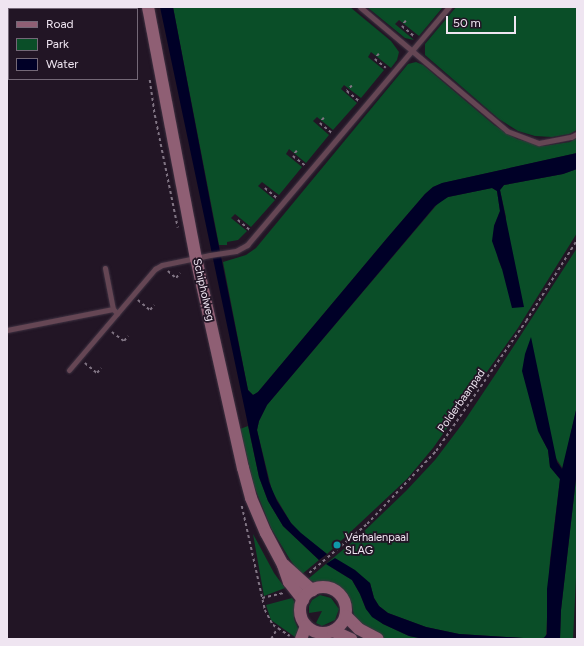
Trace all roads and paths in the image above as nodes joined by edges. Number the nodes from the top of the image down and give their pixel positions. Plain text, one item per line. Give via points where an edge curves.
1 (148, 7) edge
2 (360, 7) edge
3 (449, 7) edge
4 (406, 21) dead end
5 (420, 41) junction
6 (411, 51) junction
7 (379, 54) dead end
8 (392, 74) junction
9 (352, 86) dead end
10 (365, 106) junction
11 (324, 118) dead end
12 (577, 134) edge
13 (338, 138) junction
14 (297, 151) dead end
15 (310, 170) junction
16 (265, 188) dead end
17 (283, 203) junction
18 (238, 220) dead end
19 (256, 235) junction
20 (577, 240) edge
21 (196, 258) junction
22 (162, 266) junction
23 (104, 268) dead end
24 (180, 273) dead end
25 (132, 295) junction
26 (154, 305) dead end
27 (115, 311) junction
28 (106, 327) junction
29 (7, 330) edge
30 (128, 336) dead end
31 (79, 358) junction
32 (101, 368) dead end
33 (69, 370) dead end
34 (319, 564) dead end
35 (283, 565) junction
36 (312, 590) junction
37 (262, 598) dead end
38 (303, 600) junction
39 (346, 616) junction
40 (306, 626) junction
41 (277, 629) junction
42 (334, 631) junction
43 (317, 636) edge
44 (271, 639) edge
45 (295, 639) edge
46 (301, 639) edge
47 (351, 639) edge
48 (378, 639) edge

1 - 21 main road, Schipholweg
2 - 6 lane
3 - 5 lane
4 - 5 path via 402,26
5 - 6 lane
6 - 8 lane
6 - 12 lane via 507,131 539,143
7 - 8 path via 375,59
8 - 10 lane
9 - 10 path via 347,91
10 - 13 lane
11 - 13 path via 320,123
13 - 15 lane
14 - 15 path via 293,156
15 - 17 lane
16 - 17 path
17 - 19 lane
18 - 19 path
19 - 21 lane via 242,248
20 - 34 path, Polderbaanpad via 526,321 436,452 372,519
21 - 22 lane
21 - 35 main road, Schipholweg via 247,483 266,533
22 - 24 path via 176,278
22 - 25 lane via 156,269
23 - 27 lane
25 - 26 path via 150,310
25 - 27 lane
27 - 28 lane
27 - 29 lane
28 - 30 path via 124,341
28 - 31 lane
31 - 32 path via 97,373
31 - 33 lane
35 - 36 main road, Schipholweg
35 - 38 main road, Schipholweg via 290,582
36 - 38 main road
36 - 39 main road via 327,588 340,595
37 - 41 path via 268,617
38 - 40 main road via 301,616
39 - 42 main road via 339,628
39 - 48 main road via 359,629
40 - 43 main road
40 - 46 main road
41 - 44 path
41 - 45 path
42 - 43 main road
42 - 47 main road

